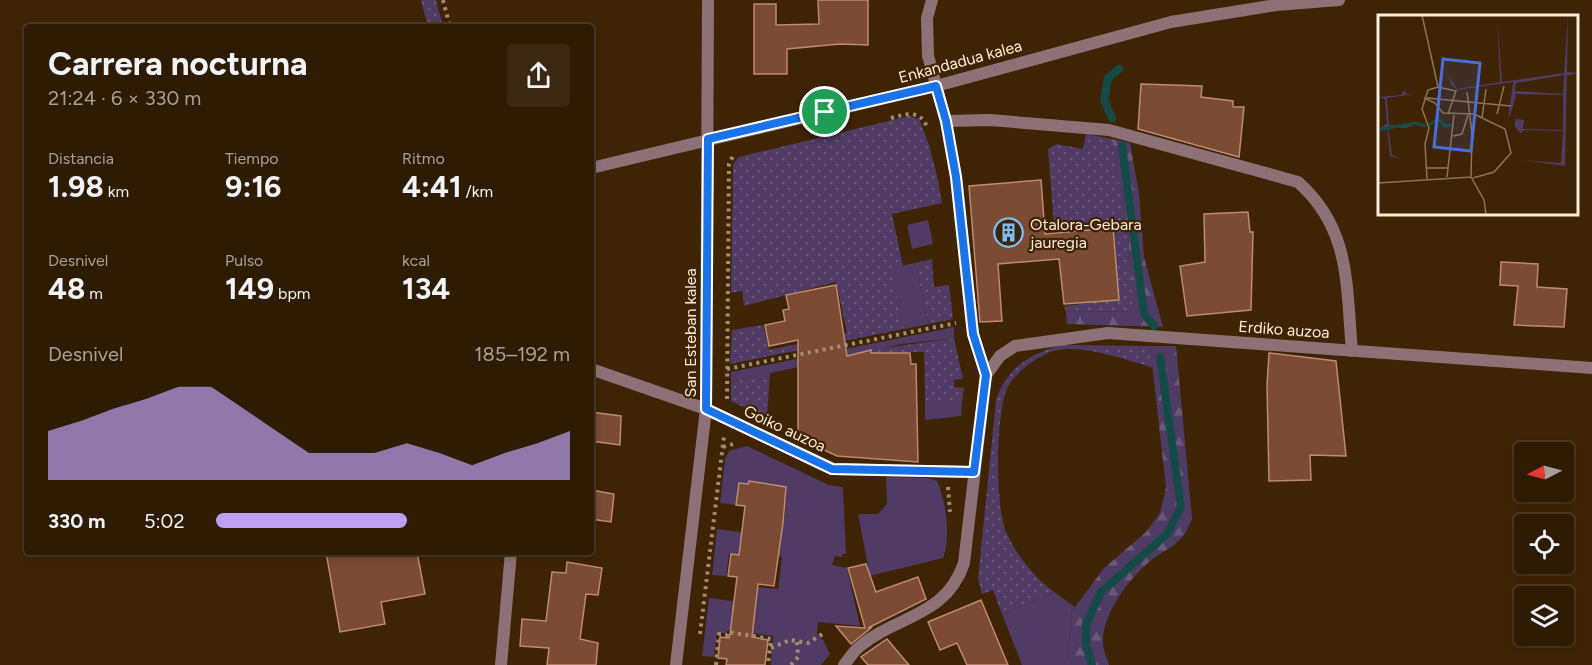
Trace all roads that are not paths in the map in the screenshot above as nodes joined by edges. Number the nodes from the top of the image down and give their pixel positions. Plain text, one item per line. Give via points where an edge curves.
1 (708, 0) edge
2 (932, 0) edge
3 (1339, 0) edge
4 (936, 86) junction
5 (946, 121) junction
6 (708, 139) junction
7 (594, 167) edge
8 (1352, 351) junction
9 (1592, 368) edge
10 (594, 370) edge
11 (986, 375) junction
12 (706, 409) junction
13 (974, 472) junction
14 (511, 555) edge
15 (501, 665) edge
16 (676, 665) edge
17 (844, 665) edge

1 - 6 street, San Esteban kalea
2 - 4 street via 926,37
3 - 4 street, Enkandadua kalea via 1276,4 1171,22
4 - 5 street
4 - 6 street, Enkandadua kalea
5 - 8 street via 990,120 1109,130 1298,182 1318,199 1334,226 1343,259
5 - 11 street via 973,334
6 - 7 street, Enkandadua kalea
6 - 12 street, San Esteban kalea
8 - 9 street, Erdiko auzoa
8 - 11 street, Erdiko auzoa via 1108,333 1015,346 1000,356
10 - 12 street, Goiko auzoa
11 - 13 street
12 - 13 street, Goiko auzoa via 832,469
12 - 16 street, San Esteban kalea
13 - 17 street via 964,563 951,591 938,603 859,648
14 - 15 street

